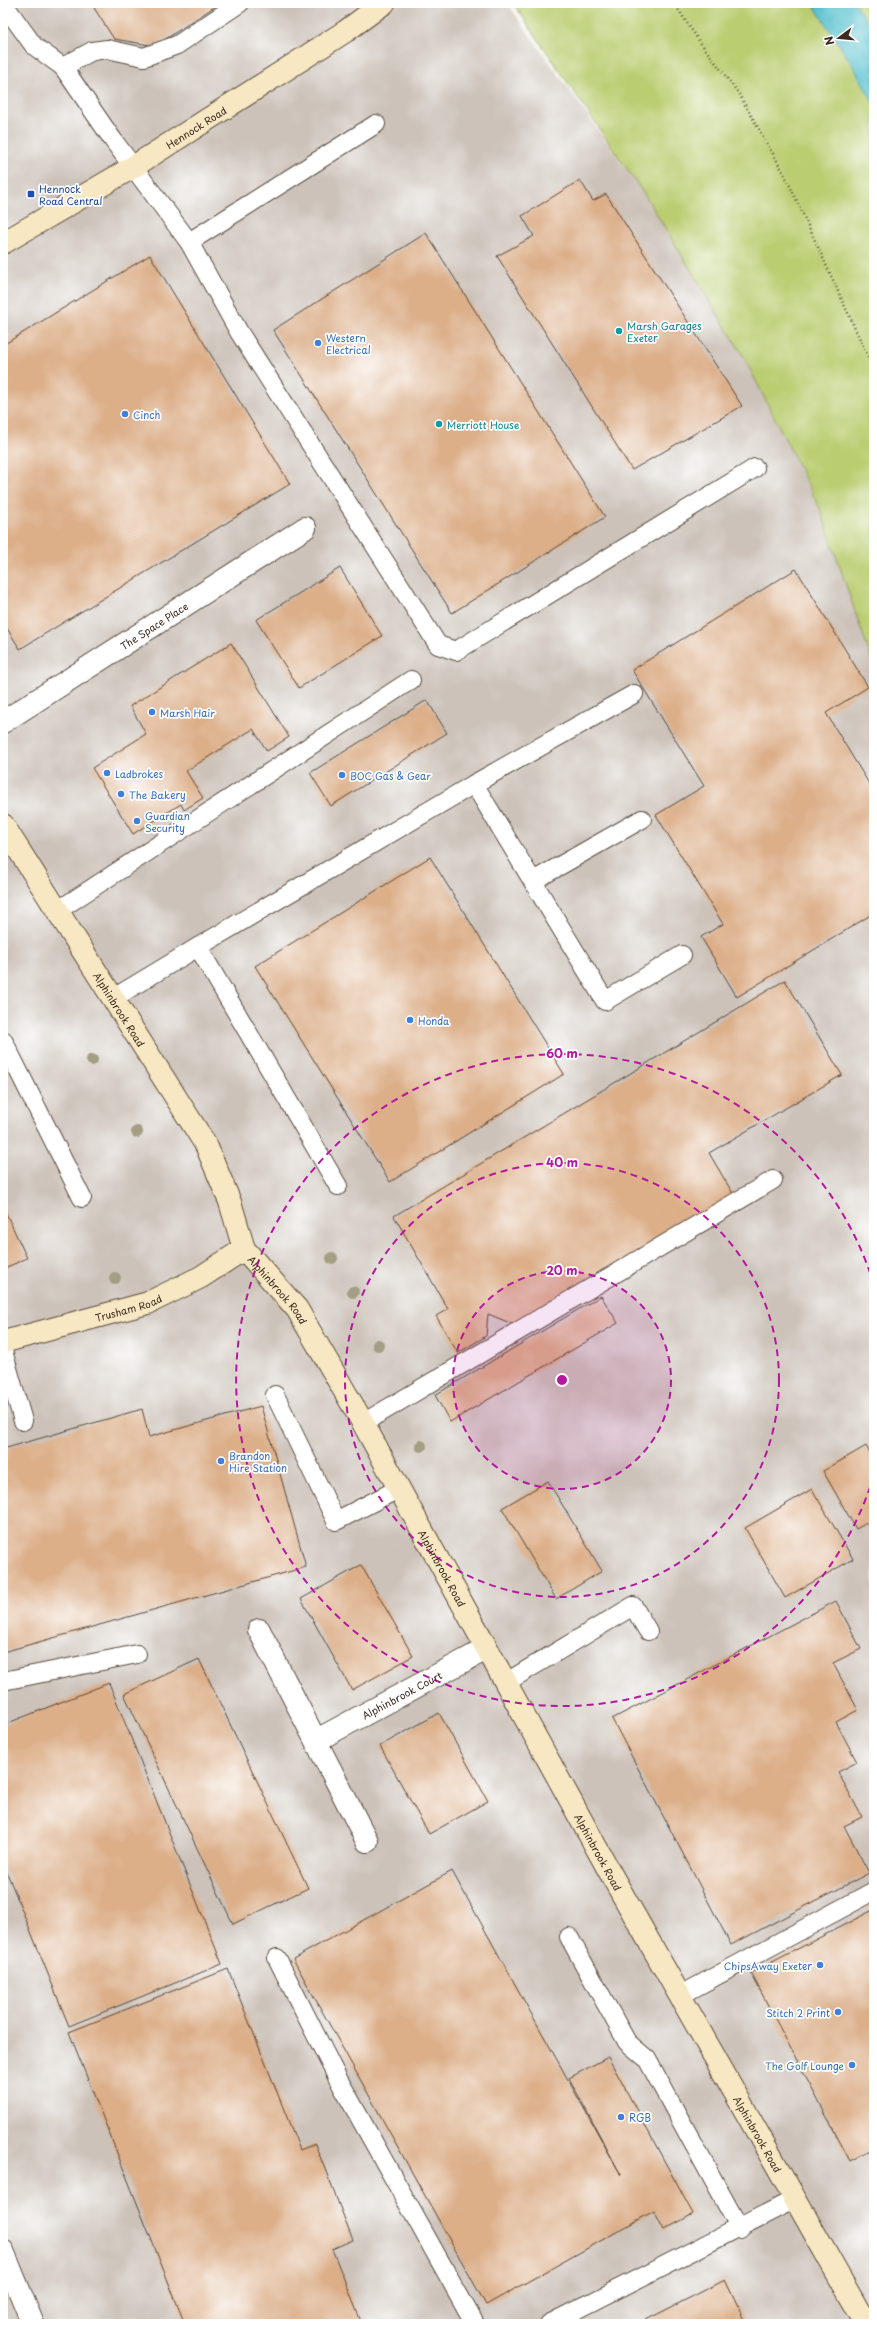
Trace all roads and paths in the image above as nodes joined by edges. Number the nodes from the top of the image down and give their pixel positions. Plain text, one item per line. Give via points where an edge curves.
1 (3, 3) edge
2 (240, 3) edge
3 (384, 3) edge
4 (674, 3) edge
5 (63, 67) junction
6 (376, 124) dead end
7 (133, 167) junction
8 (189, 242) junction
9 (3, 243) edge
10 (874, 370) edge
11 (755, 468) dead end
12 (305, 528) dead end
13 (412, 680) dead end
14 (634, 694) dead end
15 (3, 722) edge
16 (474, 784) junction
17 (642, 819) dead end
18 (3, 825) edge
19 (532, 881) junction
20 (57, 911) junction
21 (198, 947) junction
22 (682, 955) dead end
23 (112, 999) junction
24 (3, 1040) edge
25 (773, 1180) dead end
26 (338, 1186) dead end
27 (82, 1198) dead end
28 (244, 1249) junction
29 (3, 1342) edge
30 (3, 1351) edge
31 (275, 1395) dead end
32 (24, 1421) dead end
33 (363, 1423) junction
34 (400, 1488) junction
35 (259, 1630) dead end
36 (648, 1631) dead end
37 (486, 1649) junction
38 (138, 1654) dead end
39 (3, 1681) edge
40 (505, 1683) junction
41 (317, 1740) junction
42 (367, 1841) dead end
43 (874, 1891) edge
44 (570, 1937) dead end
45 (277, 1958) dead end
46 (679, 1996) junction
47 (796, 2199) junction
48 (740, 2229) junction
49 (3, 2251) edge
50 (33, 2324) edge
51 (475, 2324) edge
52 (549, 2324) edge
53 (866, 2324) edge

1 - 5 lane via 34,46
2 - 5 lane via 177,45 144,57 107,49 92,51
3 - 7 main road, Hennock Road via 346,31
4 - 10 path via 738,94 784,175
5 - 7 lane
6 - 8 lane
7 - 8 lane
7 - 9 main road, Hennock Road
8 - 11 lane via 239,332 438,645 456,651
12 - 15 street, The Space Place
13 - 20 lane
14 - 16 lane
16 - 19 lane
16 - 21 lane
17 - 19 lane
18 - 20 main road, Alphinbrook Road
19 - 22 lane via 604,1001
20 - 23 main road, Alphinbrook Road
21 - 23 lane
21 - 26 lane
23 - 28 main road, Alphinbrook Road via 206,1145 230,1202
24 - 27 lane
25 - 33 lane
28 - 29 main road, Trusham Road via 201,1277 148,1303
28 - 33 main road, Alphinbrook Road via 297,1309
30 - 32 lane
31 - 34 lane via 336,1521
33 - 34 main road, Alphinbrook Road
34 - 37 main road, Alphinbrook Road
35 - 41 street
36 - 40 lane via 634,1606
37 - 40 main road, Alphinbrook Road
37 - 41 street, Alphinbrook Court
38 - 39 lane
40 - 46 main road, Alphinbrook Road
41 - 42 street
43 - 46 lane
44 - 48 lane via 627,2042 647,2059
45 - 51 lane via 337,2077
46 - 47 main road, Alphinbrook Road
47 - 48 lane
47 - 53 main road, Alphinbrook Road
48 - 52 lane
49 - 50 street

